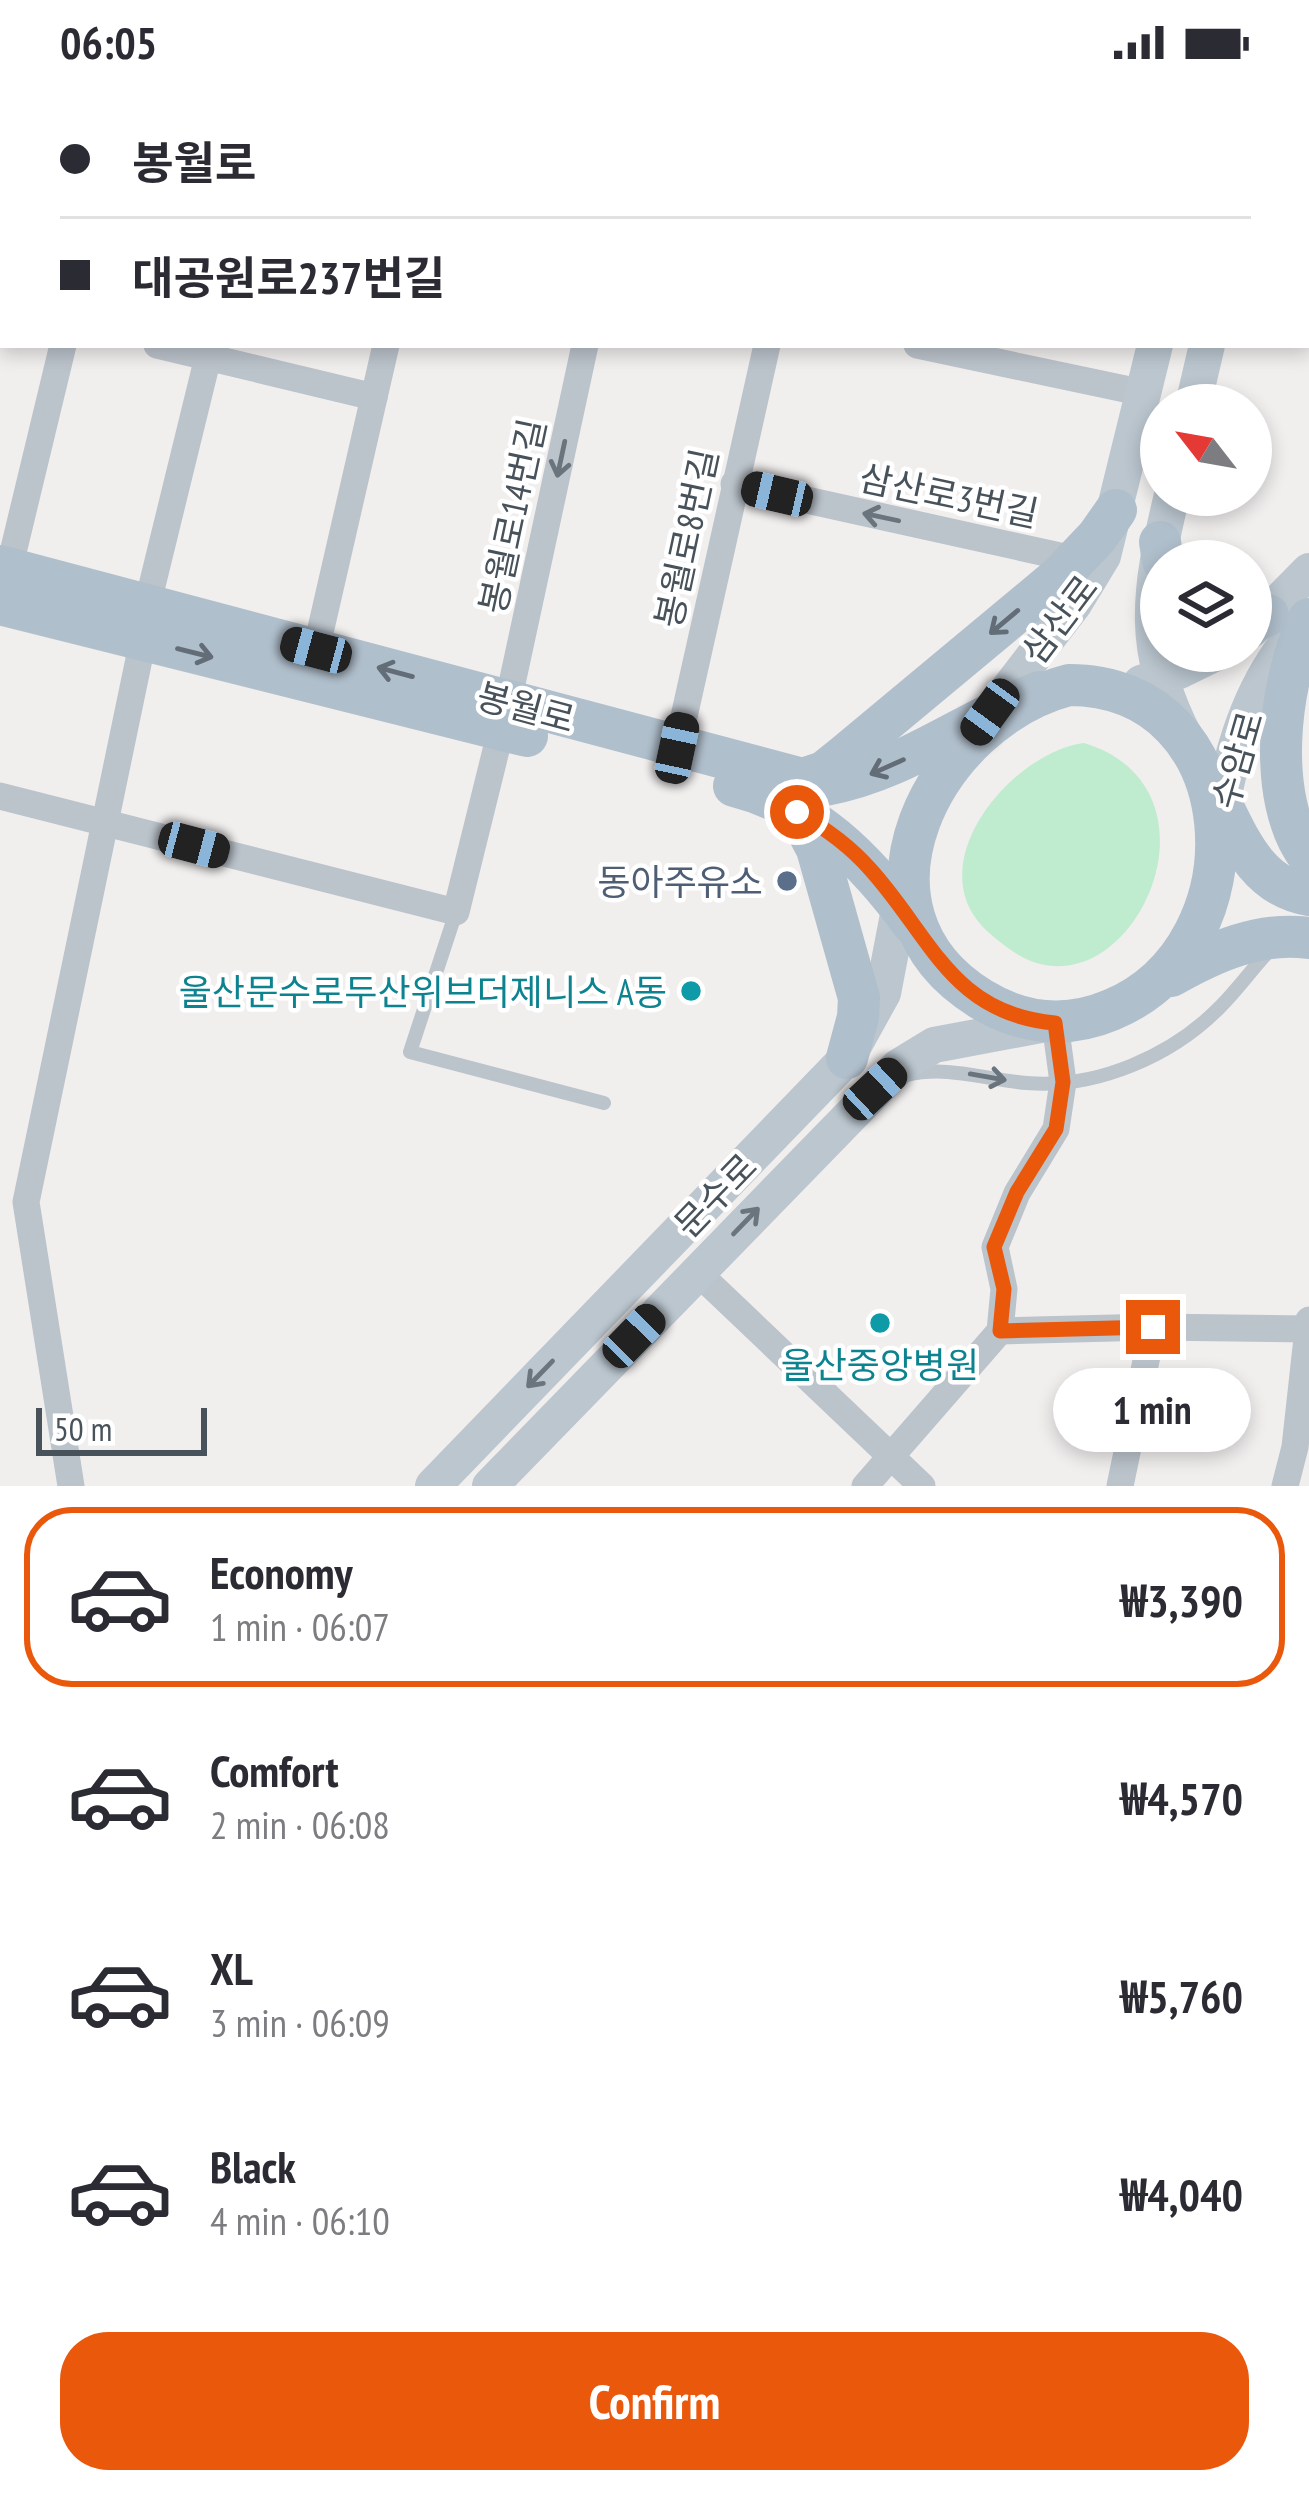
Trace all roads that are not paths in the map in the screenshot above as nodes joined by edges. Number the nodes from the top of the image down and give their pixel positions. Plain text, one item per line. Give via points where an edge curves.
1 (62, 348) edge
2 (170, 348) edge
3 (385, 348) edge
4 (584, 348) edge
5 (765, 348) edge
6 (1154, 348) edge
7 (1206, 348) edge
8 (954, 349) edge
9 (208, 357) junction
10 (1146, 384) edge
11 (1198, 384) edge
12 (1140, 392) edge
13 (374, 398) junction
14 (1140, 410) edge
15 (734, 484) junction
16 (1116, 510) junction
17 (1078, 560) junction
18 (1309, 571) edge
19 (3, 580) edge
20 (1277, 621) edge
21 (145, 623) junction
22 (316, 650) junction
23 (1159, 672) edge
24 (1173, 672) edge
25 (1160, 678) junction
26 (1112, 688) junction
27 (505, 716) junction
28 (980, 726) junction
29 (1192, 751) junction
30 (701, 762) junction
31 (0, 796) edge
32 (800, 796) junction
33 (1222, 805) junction
34 (107, 823) junction
35 (1216, 848) junction
36 (1309, 857) edge
37 (1309, 895) edge
38 (456, 912) junction
39 (909, 918) junction
40 (1304, 937) edge
41 (1149, 990) junction
42 (1055, 1023) junction
43 (861, 1074) junction
44 (1063, 1082) junction
45 (604, 1103) dead end
46 (14, 1206) edge
47 (697, 1272) junction
48 (1309, 1320) edge
49 (1153, 1327) junction
50 (1308, 1329) edge
51 (1000, 1331) junction
52 (891, 1456) junction
53 (71, 1486) edge
54 (433, 1486) edge
55 (490, 1486) edge
56 (865, 1486) edge
57 (922, 1486) edge
58 (1120, 1486) edge
59 (1285, 1486) edge

1 - 19 street
2 - 9 street
3 - 13 street
4 -> 27 street, 봉월로14번길
5 - 15 street, 봉월로8번길
6 - 10 main road, 삼산로
7 - 11 main road
8 - 12 street
9 - 13 street
9 - 21 street
13 - 22 street
14 - 16 main road, 삼산로
17 -> 15 street, 삼산로3번길
15 - 30 street, 봉월로8번길
16 - 17 main road
16 - 28 main road, 삼산로 via 1093,578
17 -> 32 main road
18 - 20 main road, 수암로
19 - 21 main road, 봉월로
20 - 33 main road, 수암로 via 1276,658 1251,703
20 - 36 main road via 1288,676 1283,767 1291,822
21 - 22 main road, 봉월로
21 -> 27 main road
21 - 34 street
27 -> 22 main road, 봉월로
23 - 25 main road, 삼산로
24 - 25 main road, 수암로
25 - 26 main road, 수암로
25 - 29 main road, 삼산로
26 - 28 main road, 봉월로 via 1040,692
26 - 29 main road via 1162,714
27 - 30 main road, 봉월로
27 - 38 street, 봉월로14번길
28 -> 32 main road, 봉월로
28 - 39 main road via 927,806 909,856
29 - 33 main road
29 - 35 main road
30 - 32 main road, 봉월로
31 - 34 street
32 - 39 main road, 봉월로
32 - 43 main road via 859,998
33 - 35 main road, 수암로
33 - 37 main road via 1262,872
34 - 38 street
34 - 46 street
35 - 41 main road via 1203,922
38 - 45 lane via 410,1052
39 - 42 main road via 969,992 1010,1014
39 - 43 main road, 문수로
40 - 41 main road via 1233,947
40 - 44 lane via 1270,951 1172,1045 1138,1063
41 - 42 main road via 1098,1015
42 - 43 main road, 문수로 via 934,1045 898,1067
42 - 44 street
43 -> 44 lane
47 -> 43 main road, 문수로
43 -> 54 main road, 문수로
44 - 51 street via 1056,1129 994,1247 1004,1289
46 - 53 street
47 - 52 street
47 - 55 main road, 문수로
48 - 50 street
49 - 50 street
49 - 51 street
49 - 58 street
50 - 59 street
51 - 52 street
52 - 56 street
52 - 57 street

